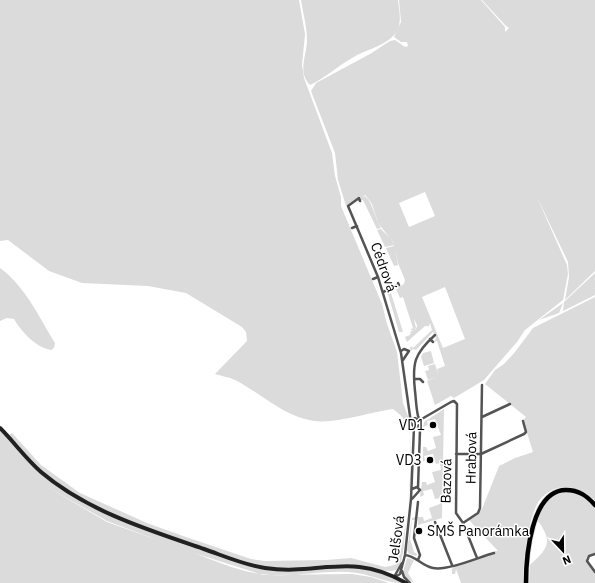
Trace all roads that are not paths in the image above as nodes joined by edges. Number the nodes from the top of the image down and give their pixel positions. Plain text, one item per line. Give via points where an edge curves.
1 (360, 201) dead end
2 (357, 226) junction
3 (352, 228) dead end
4 (378, 277) junction
5 (373, 279) dead end
6 (398, 283) dead end
7 (383, 292) junction
8 (435, 335) dead end
9 (430, 339) junction
10 (433, 342) dead end
11 (401, 353) junction
12 (403, 361) junction
13 (414, 379) junction
14 (423, 382) dead end
15 (482, 385) dead end
16 (510, 404) dead end
17 (417, 412) junction
18 (482, 417) junction
19 (413, 419) junction
20 (424, 419) junction
21 (419, 420) junction
22 (523, 421) dead end
23 (420, 424) junction
24 (415, 427) junction
25 (0, 428) edge
26 (456, 454) junction
27 (481, 454) junction
28 (418, 487) junction
29 (412, 489) junction
30 (411, 499) junction
31 (418, 502) dead end
32 (595, 505) edge
33 (435, 522) dead end
34 (463, 523) junction
35 (494, 553) dead end
36 (595, 554) edge
37 (405, 555) junction
38 (477, 558) junction
39 (418, 560) junction
40 (403, 562) junction
41 (452, 566) junction
42 (402, 569) junction
43 (595, 572) edge
44 (394, 577) junction
45 (406, 583) edge
46 (410, 583) edge
47 (526, 583) edge

1 - 2 street, Cédrová via 359,198 348,206
2 - 3 street
2 - 4 street, Cédrová
4 - 5 street
4 - 7 street, Cédrová
6 - 7 street via 399,285
7 - 11 street, Cédrová
8 - 9 street
9 - 10 street
9 - 13 street via 416,357
11 - 12 street, Cédrová
11 - 12 street, Cédrová via 404,349 409,351
12 - 19 street, Cédrová via 410,415
13 - 14 street
13 - 17 street
15 - 18 street, Hrabová
16 - 18 street
17 - 19 street
17 - 21 street
18 - 27 street, Hrabová
19 - 21 street
19 - 24 street, Cédrová via 411,424
20 - 21 street
20 - 23 street
20 - 26 street, Bazová via 454,401 457,405
21 - 23 street
22 - 27 street via 525,434
23 - 24 street
24 - 28 street, Jelšová via 420,430
24 - 29 street, Jelšová
25 - 44 street via 35,466 61,487 86,502 140,527 259,567 286,569 354,566
26 - 27 street
26 - 34 street, Bazová via 456,513
27 - 34 street, Hrabová via 480,510
28 - 29 street
28 - 30 street, Jelšová via 419,492
29 - 30 street, Jelšová
30 - 37 street, Jelšová
31 - 39 street, Jelšová via 414,538 420,555
32 - 47 main road via 584,495 568,490 555,493 544,501 534,527
33 - 41 street
34 - 38 street, Bazová
35 - 38 street
36 - 43 street via 589,556 587,561
37 - 39 street
37 - 40 street, Jelšová
38 - 41 street
39 - 41 street via 434,568
40 - 42 street, Jelšová
40 - 44 street
42 - 44 street, Jelšová via 400,575
42 - 46 street via 404,577
44 - 45 street

